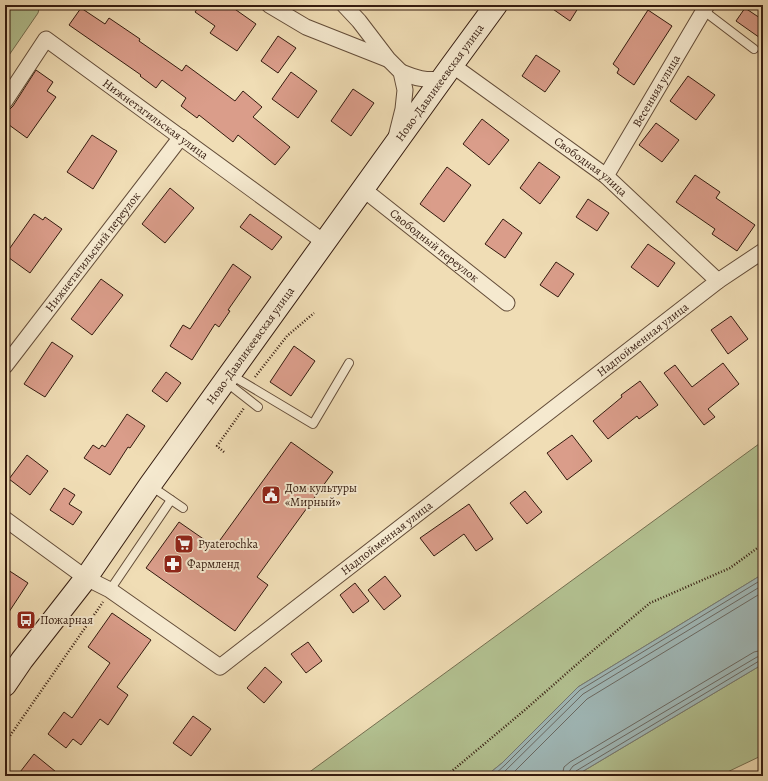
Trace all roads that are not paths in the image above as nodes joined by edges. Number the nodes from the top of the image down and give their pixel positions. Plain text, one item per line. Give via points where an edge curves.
1 (269, 5) edge
2 (344, 5) edge
3 (496, 5) edge
4 (705, 8) edge
5 (754, 49) dead end
6 (388, 59) junction
7 (401, 72) junction
8 (447, 72) junction
9 (5, 101) edge
10 (181, 138) junction
11 (394, 146) junction
12 (606, 176) junction
13 (363, 189) junction
14 (324, 242) junction
15 (763, 251) edge
16 (718, 281) junction
17 (506, 303) dead end
18 (348, 363) dead end
19 (5, 366) edge
20 (227, 378) junction
21 (258, 407) dead end
22 (150, 485) junction
23 (171, 500) junction
24 (183, 508) dead end
25 (5, 519) edge
26 (86, 578) junction
27 (110, 590) junction
28 (5, 685) edge

1 - 6 street via 306,27
2 - 6 street
3 - 8 street, Ново-Давликеевская улица
4 - 5 lane
4 - 12 street, Весенняя улица
6 - 7 street
7 - 8 street via 430,80
7 - 11 street via 405,90
8 - 11 street, Ново-Давликеевская улица
8 - 12 street, Свободная улица
9 - 10 street, Нижнетагильская улица via 46,39
10 - 14 street, Нижнетагильская улица
10 - 19 street, Нижнетагильский переулок
11 - 13 street, Ново-Давликеевская улица
12 - 16 street, Свободная улица
13 - 14 street, Ново-Давликеевская улица
13 - 17 street, Свободный переулок
14 - 20 street, Ново-Давликеевская улица
15 - 16 street, Надпойменная улица
16 - 27 street, Надпойменная улица via 220,667
18 - 20 lane via 313,424 252,388
20 - 21 lane
20 - 22 street, Ново-Давликеевская улица
22 - 23 lane
22 - 26 street, Ново-Давликеевская улица
23 - 24 lane
23 - 27 lane
25 - 26 street, Надпойменная улица
26 - 27 street, Надпойменная улица
26 - 28 street, Ново-Давликеевская улица

